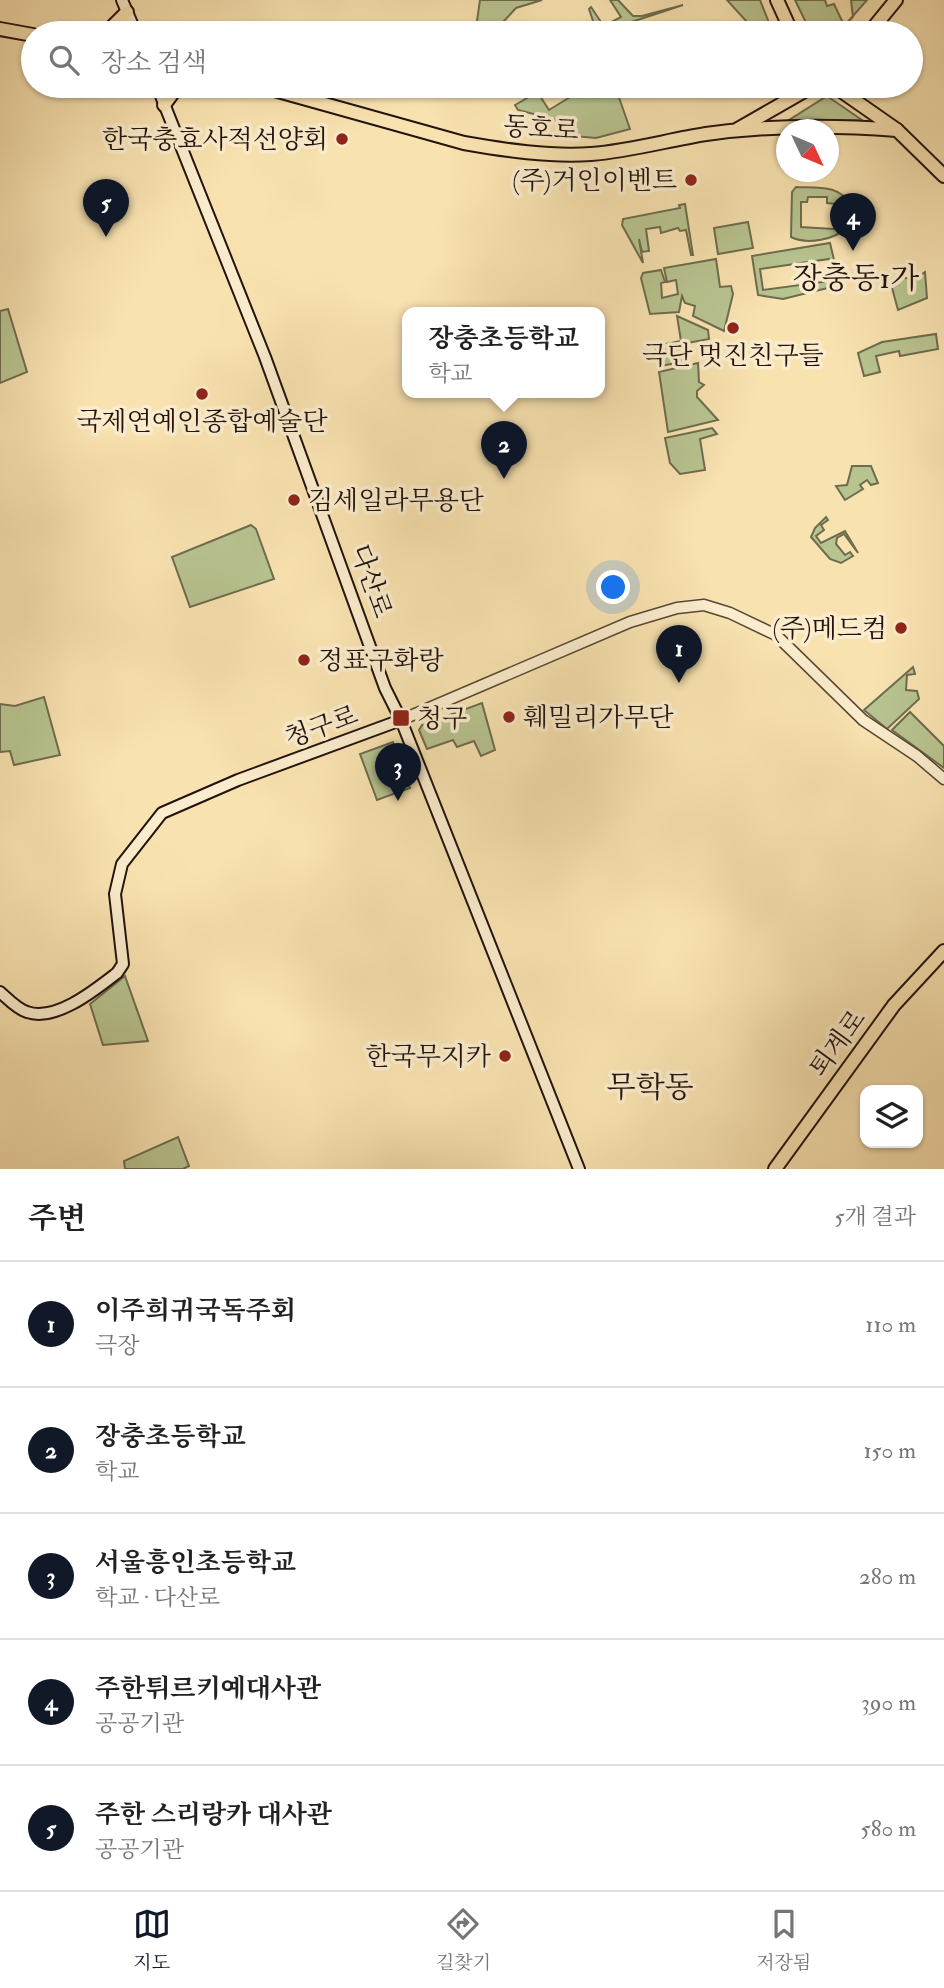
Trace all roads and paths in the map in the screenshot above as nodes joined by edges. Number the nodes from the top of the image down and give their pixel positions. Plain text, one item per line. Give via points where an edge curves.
1 (777, 0) edge
2 (896, 0) edge
3 (125, 6) edge
4 (114, 21) edge
5 (787, 21) edge
6 (879, 21) edge
7 (0, 29) edge
8 (21, 33) edge
9 (161, 98) edge
10 (170, 98) edge
11 (303, 98) edge
12 (792, 98) edge
13 (851, 98) edge
14 (164, 106) junction
15 (897, 130) junction
16 (734, 131) junction
17 (944, 176) edge
18 (401, 720) junction
19 (944, 779) edge
20 (944, 951) edge
21 (0, 992) edge
22 (579, 1169) edge
23 (775, 1169) edge

1 - 5 main road
2 - 6 main road
3 - 4 main road
7 - 8 main road
9 - 14 main road, 다산로
10 - 14 main road
11 - 16 main road, 동호로 via 499,149 591,154
12 - 16 main road, 동호로
13 - 15 main road
14 - 18 main road, 다산로 via 262,348 385,688
15 - 16 main road via 834,125
15 - 17 main road
18 - 19 street, 청구로 via 630,622 705,605 776,635 863,720
18 - 21 main road, 청구로 via 162,813 122,864 115,894 123,964 117,973 58,1011 39,1015 24,1012
18 - 22 main road, 다산로
20 - 23 main road, 퇴계로 via 894,1005

